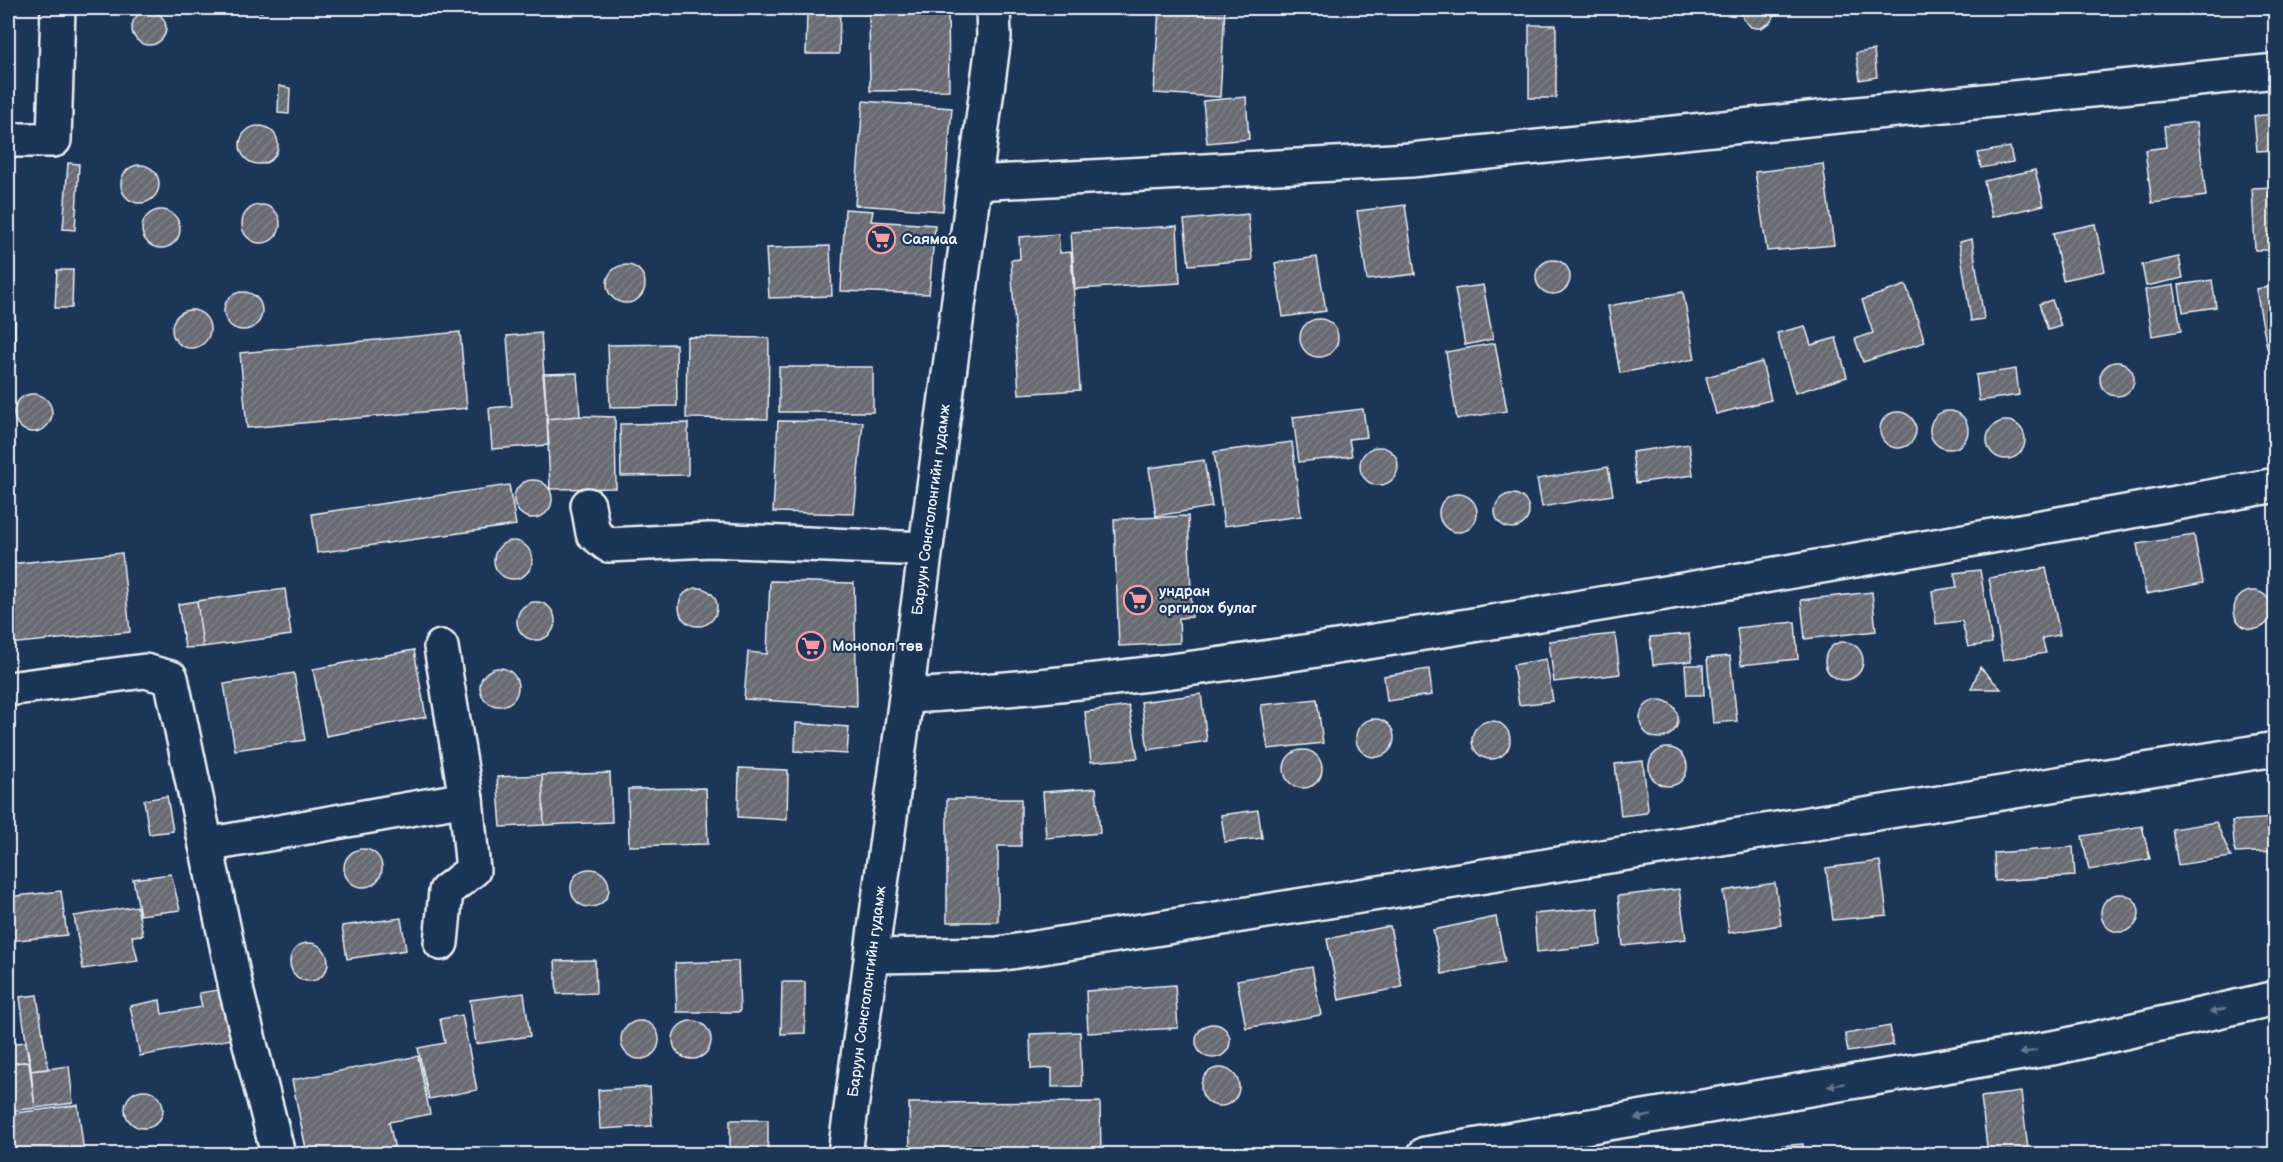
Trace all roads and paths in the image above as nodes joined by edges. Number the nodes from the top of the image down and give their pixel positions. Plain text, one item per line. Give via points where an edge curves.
1 (58, 8) edge
2 (993, 8) edge
3 (2276, 71) edge
4 (8, 140) edge
5 (974, 183) junction
6 (2276, 485) edge
7 (588, 505) dead end
8 (925, 549) junction
9 (441, 648) dead end
10 (8, 689) edge
11 (907, 696) junction
12 (2276, 749) edge
13 (466, 799) junction
14 (206, 845) junction
15 (441, 943) dead end
16 (872, 956) junction
17 (2276, 998) edge
18 (278, 1155) edge
19 (845, 1155) edge
20 (1425, 1155) edge

1 - 4 street via 54,140
2 - 5 street, Баруун Сонсголонгийн гудамж via 994,37
3 - 5 street via 1411,160
5 - 8 street, Баруун Сонсголонгийн гудамж
6 - 11 street via 1820,568 1284,656 982,692
7 - 8 street via 592,533 608,545 710,540
8 - 11 street, Баруун Сонсголонгийн гудамж
9 - 13 street
10 - 14 street via 145,671 171,678
11 - 16 street, Баруун Сонсголонгийн гудамж
12 - 16 street via 998,954
13 - 14 street
13 - 15 street via 473,870 446,891
14 - 18 street via 237,993
16 - 19 street, Баруун Сонсголонгийн гудамж
17 -> 20 street via 2058,1047

